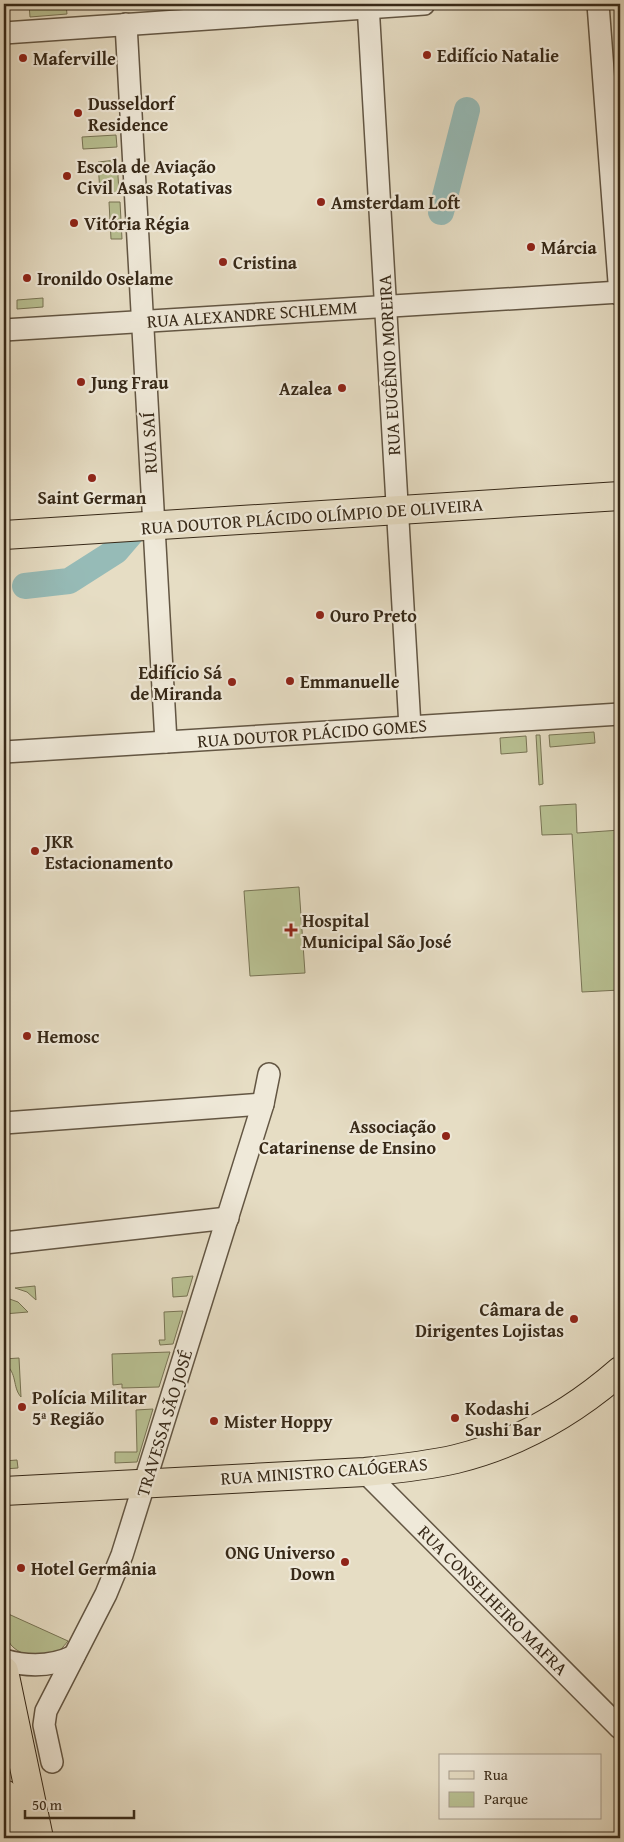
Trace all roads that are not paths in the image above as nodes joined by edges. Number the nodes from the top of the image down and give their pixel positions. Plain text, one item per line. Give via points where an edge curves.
1 (424, 4) edge
2 (598, 4) edge
3 (368, 6) edge
4 (126, 24) junction
5 (4, 33) edge
6 (615, 151) edge
7 (620, 293) edge
8 (385, 306) junction
9 (142, 321) junction
10 (4, 330) edge
11 (620, 496) edge
12 (397, 510) junction
13 (154, 526) junction
14 (4, 535) edge
15 (620, 714) edge
16 (410, 727) junction
17 (166, 742) junction
18 (4, 752) edge
19 (269, 1074) dead end
20 (263, 1104) junction
21 (4, 1123) edge
22 (228, 1218) junction
23 (4, 1243) edge
24 (620, 1371) edge
25 (365, 1472) junction
26 (146, 1482) junction
27 (4, 1490) edge
28 (74, 1656) junction
29 (4, 1660) edge
30 (4, 1671) edge
31 (620, 1728) edge
32 (52, 1762) dead end
33 (4, 1794) edge
34 (13, 1838) edge
35 (39, 1838) edge

1 - 3 street
2 - 6 street
3 - 4 street
3 - 8 street, RUA EUGÊNIO MOREIRA
4 - 5 street
4 - 9 street, RUA SAÍ
6 - 7 street
7 - 8 street, RUA ALEXANDRE SCHLEMM
8 - 9 street, RUA ALEXANDRE SCHLEMM
8 - 12 street, RUA EUGÊNIO MOREIRA
9 - 10 street, RUA ALEXANDRE SCHLEMM
9 - 13 street, RUA SAÍ
11 - 12 main road, RUA DOUTOR PLÁCIDO OLÍMPIO DE OLIVEIRA
12 - 13 main road, RUA DOUTOR PLÁCIDO OLÍMPIO DE OLIVEIRA
12 - 16 street, RUA EUGÊNIO MOREIRA
13 - 14 main road, RUA DOUTOR PLÁCIDO OLÍMPIO DE OLIVEIRA
13 - 17 street, RUA SAÍ
15 - 16 street, RUA DOUTOR PLÁCIDO GOMES
16 - 17 street, RUA DOUTOR PLÁCIDO GOMES
17 - 18 street, RUA DOUTOR PLÁCIDO GOMES
19 - 20 street, TRAVESSA SÃO JOSÉ
20 - 21 street
20 - 22 street, TRAVESSA SÃO JOSÉ
22 - 23 street
22 - 26 street, TRAVESSA SÃO JOSÉ
24 - 25 main road, RUA MINISTRO CALÓGERAS via 584,1400 518,1438 457,1458
25 - 26 main road, RUA MINISTRO CALÓGERAS
25 - 31 street, RUA CONSELHEIRO MAFRA
26 - 27 main road, RUA MINISTRO CALÓGERAS
26 - 28 street, TRAVESSA SÃO JOSÉ via 106,1594
28 - 29 street via 44,1665 21,1665
28 - 32 street, TRAVESSA SÃO JOSÉ via 44,1718
30 - 35 main road
33 - 34 main road

